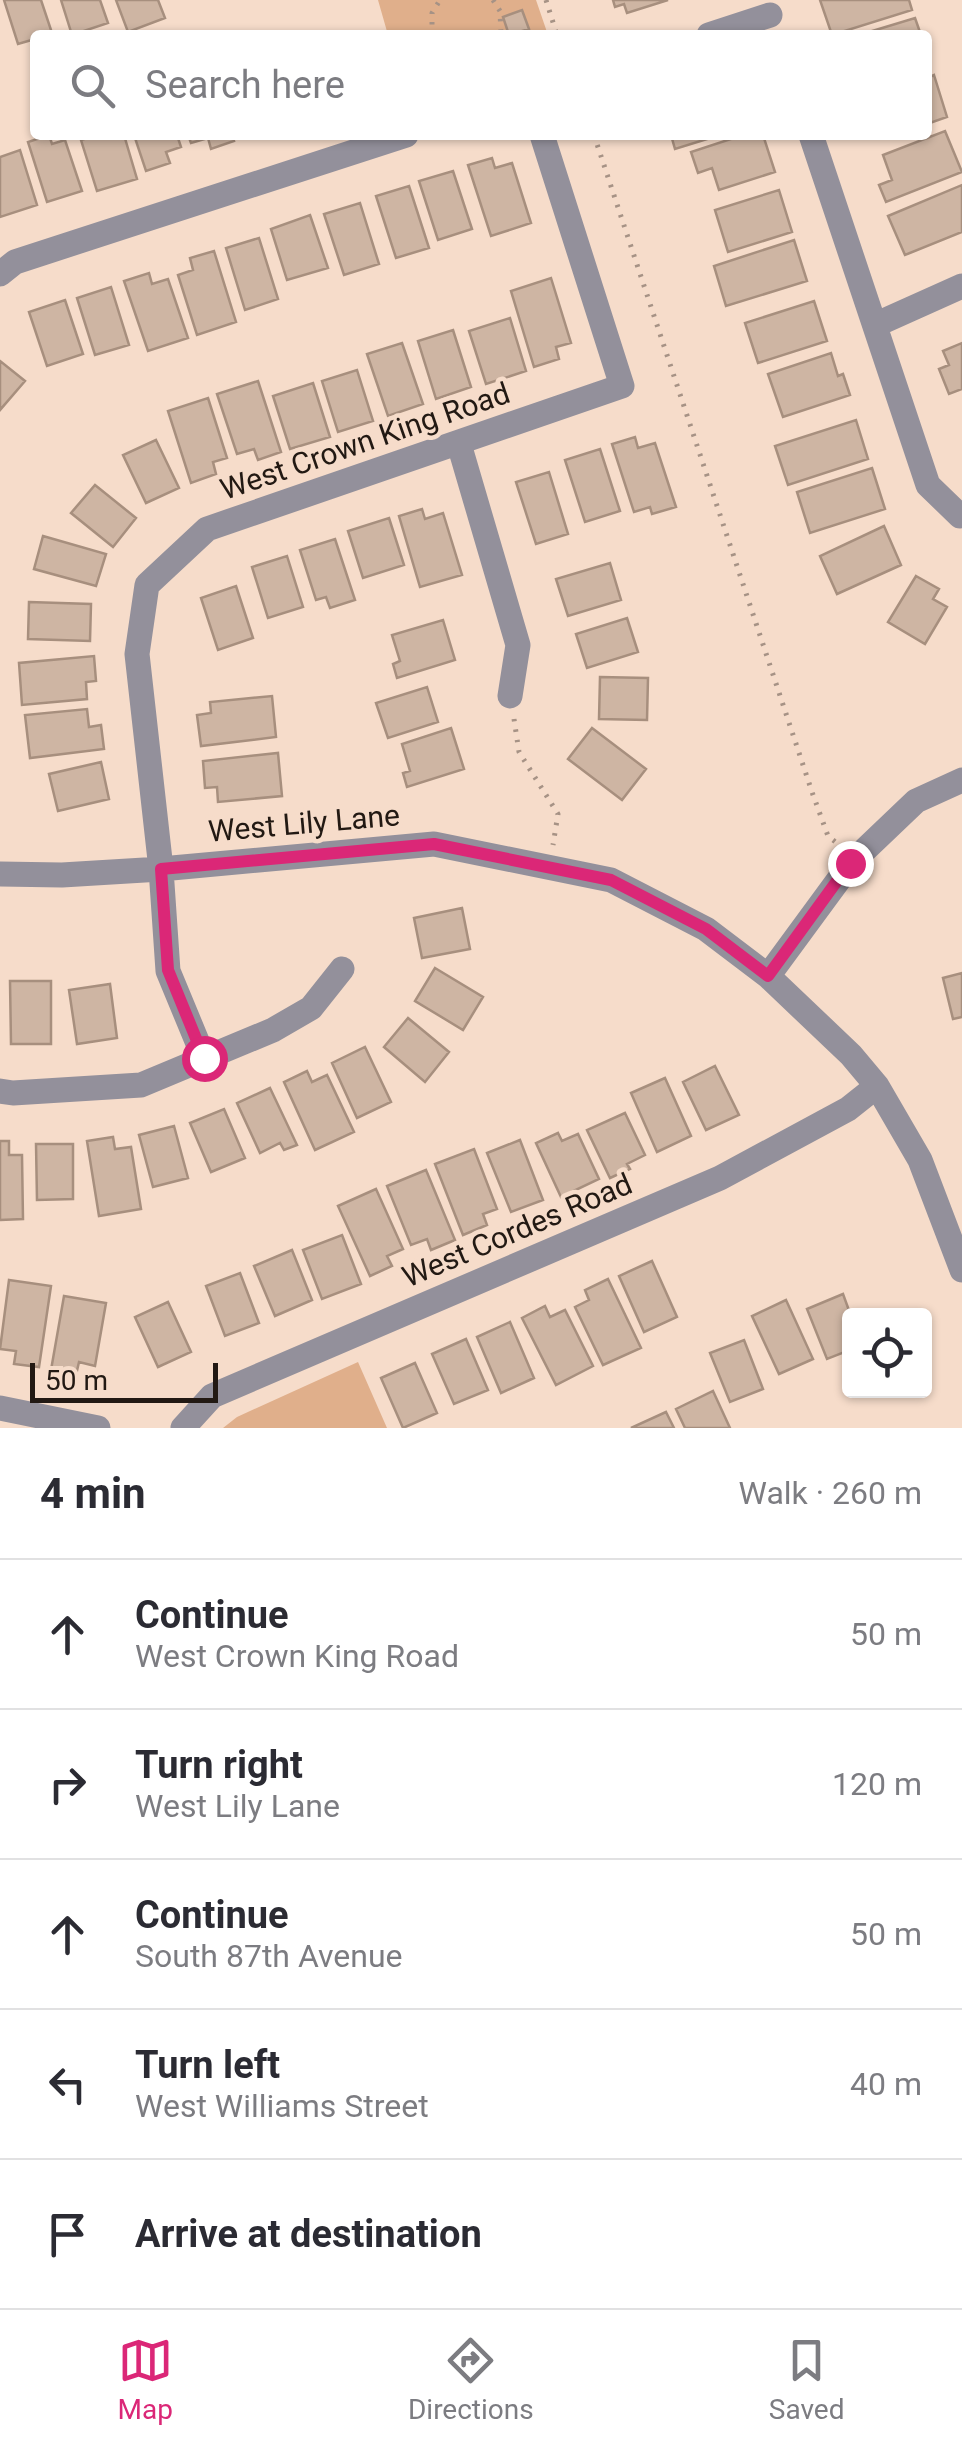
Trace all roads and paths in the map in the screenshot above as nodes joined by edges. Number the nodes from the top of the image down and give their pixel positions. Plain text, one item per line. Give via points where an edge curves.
1 (440, 0) edge
2 (493, 0) edge
3 (546, 0) edge
4 (771, 16) edge
5 (432, 30) edge
6 (501, 30) edge
7 (555, 30) edge
8 (725, 30) edge
9 (391, 140) edge
10 (544, 140) edge
11 (596, 140) edge
12 (812, 140) edge
13 (0, 274) edge
14 (962, 286) edge
15 (875, 325) junction
16 (459, 444) junction
17 (960, 516) edge
18 (510, 696) joint
19 (962, 780) edge
20 (855, 859) junction
21 (547, 867) junction
22 (161, 869) junction
23 (0, 874) edge
24 (342, 969) dead end
25 (768, 976) junction
26 (204, 1058) junction
27 (877, 1086) junction
28 (0, 1091) edge
29 (962, 1270) edge
30 (0, 1408) edge
31 (98, 1428) edge
32 (183, 1428) edge

1 - 5 path
2 - 6 path
3 - 7 path
4 - 8 street
9 - 13 street via 15,262
10 - 16 street, West Crown King Road via 622,386
11 - 20 path via 828,836
12 - 15 street
14 - 15 street
15 - 17 street via 928,485
16 - 18 street via 518,646
16 - 22 street, West Crown King Road via 207,529 147,585 137,654
18 - 21 path via 520,752 558,814
19 - 20 street via 916,801
20 - 25 street
21 - 22 street, West Lily Lane via 434,844
21 - 25 street, West Lily Lane via 611,880 706,929
22 - 23 street, West Lily Lane
22 - 26 street, West Crown King Road via 168,970
24 - 26 street via 311,1008
25 - 27 street, West Lily Lane
26 - 28 street via 141,1085
27 - 29 street, West Lily Lane via 920,1160
27 - 32 street, West Cordes Road via 848,1109 720,1178 212,1396
30 - 31 street

